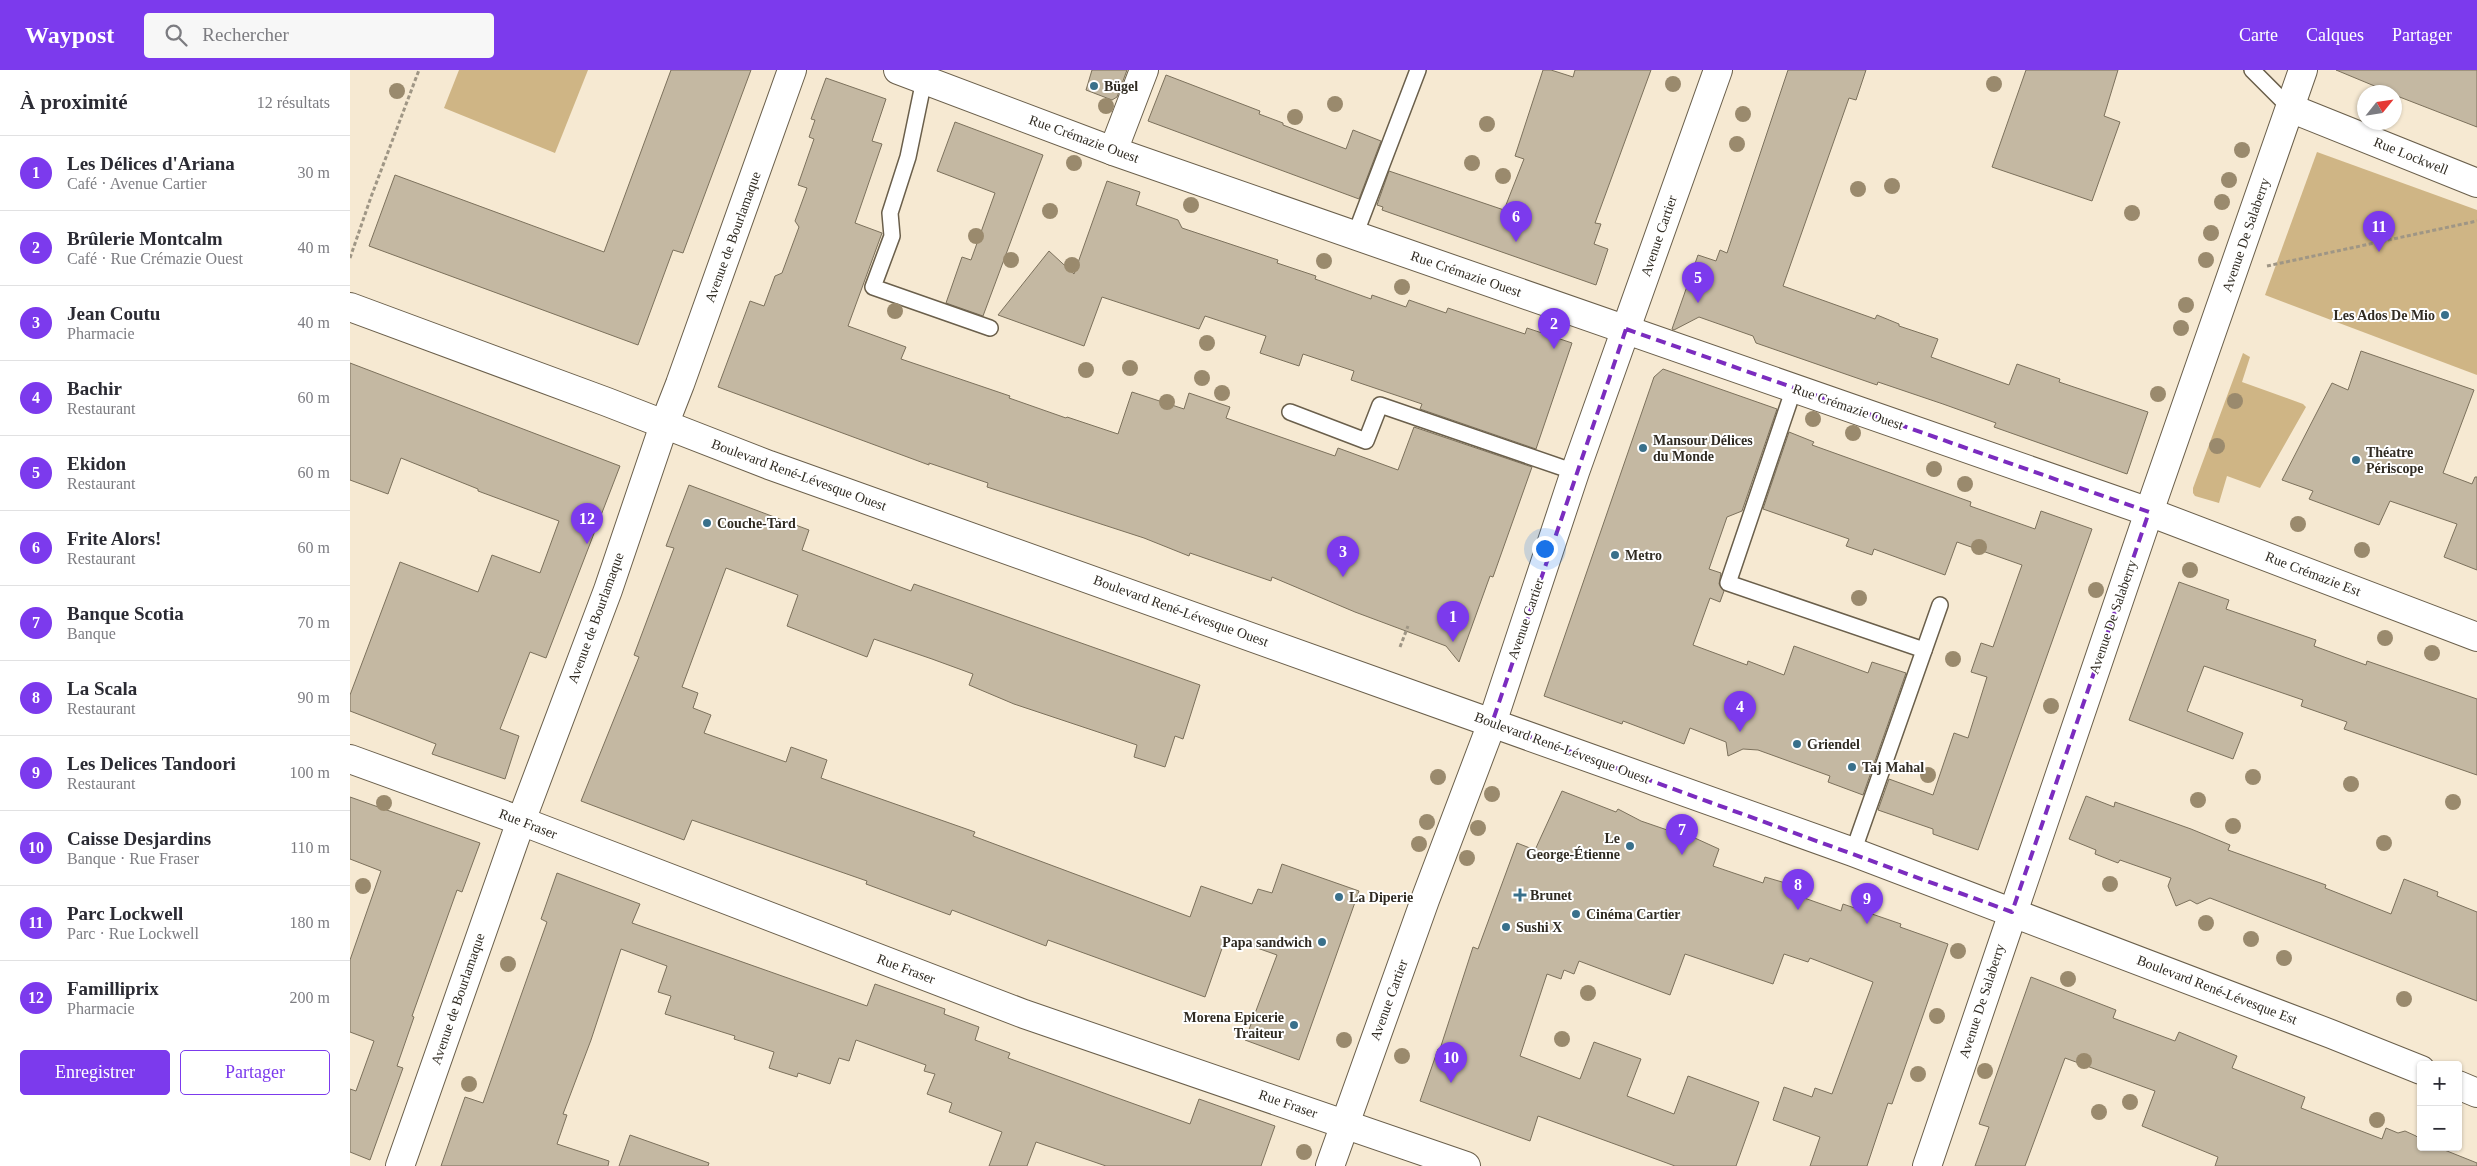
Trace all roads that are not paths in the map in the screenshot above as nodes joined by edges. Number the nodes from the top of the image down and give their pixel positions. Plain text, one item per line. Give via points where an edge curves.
1 (792, 70) edge
2 (898, 70) edge
3 (1144, 70) edge
4 (1418, 70) edge
5 (1718, 70) edge
6 (2252, 70) edge
7 (2303, 70) edge
8 (924, 80) junction
9 (2290, 108) junction
10 (1113, 150) junction
11 (2477, 182) edge
12 (1355, 235) junction
13 (350, 308) edge
14 (990, 328) dead end
15 (1626, 328) junction
16 (1794, 388) junction
17 (1290, 412) dead end
18 (664, 424) junction
19 (1575, 472) junction
20 (2149, 512) junction
21 (1940, 605) dead end
22 (2477, 637) edge
23 (1924, 650) junction
24 (1492, 723) junction
25 (350, 759) edge
26 (521, 821) junction
27 (1854, 852) junction
28 (2012, 912) junction
29 (2417, 1068) edge
30 (2462, 1087) edge
31 (2477, 1093) edge
32 (1346, 1123) junction
33 (400, 1166) edge
34 (1330, 1166) edge
35 (1466, 1166) edge
36 (1927, 1166) edge

1 - 18 street, Avenue de Bourlamaque
2 - 8 street, Rue Crémazie Ouest
3 - 10 street
4 - 12 lane
5 - 15 street, Avenue Cartier
6 - 9 lane
7 - 9 street, Avenue De Salaberry
8 - 10 street, Rue Crémazie Ouest
8 - 14 lane via 908,157 890,213 892,236 873,287
9 - 11 street, Rue Lockwell
9 - 20 street, Avenue De Salaberry
10 - 12 street, Rue Crémazie Ouest
12 - 15 street, Rue Crémazie Ouest
13 - 18 street, Boulevard René-Lévesque Ouest
15 - 16 street, Rue Crémazie Ouest
15 - 19 street, Avenue Cartier
16 - 20 street, Rue Crémazie Ouest
16 - 23 lane via 1728,583
17 - 19 lane via 1366,441 1380,405
18 - 24 street, Boulevard René-Lévesque Ouest via 769,465
18 - 26 street, Avenue de Bourlamaque via 608,590
19 - 24 street, Avenue Cartier
20 - 22 street, Rue Crémazie Est
20 - 28 street, Avenue De Salaberry
21 - 23 lane
23 - 27 lane
24 - 27 street, Boulevard René-Lévesque Ouest
24 - 32 street, Avenue Cartier
25 - 26 street, Rue Fraser
26 - 32 street, Rue Fraser via 1024,1014
26 - 33 street, Avenue de Bourlamaque
27 - 28 street, Boulevard René-Lévesque Ouest
28 - 29 street, Boulevard René-Lévesque Est
28 - 36 street, Avenue De Salaberry
30 - 31 street
32 - 34 street, Avenue Cartier
32 - 35 street, Rue Fraser

